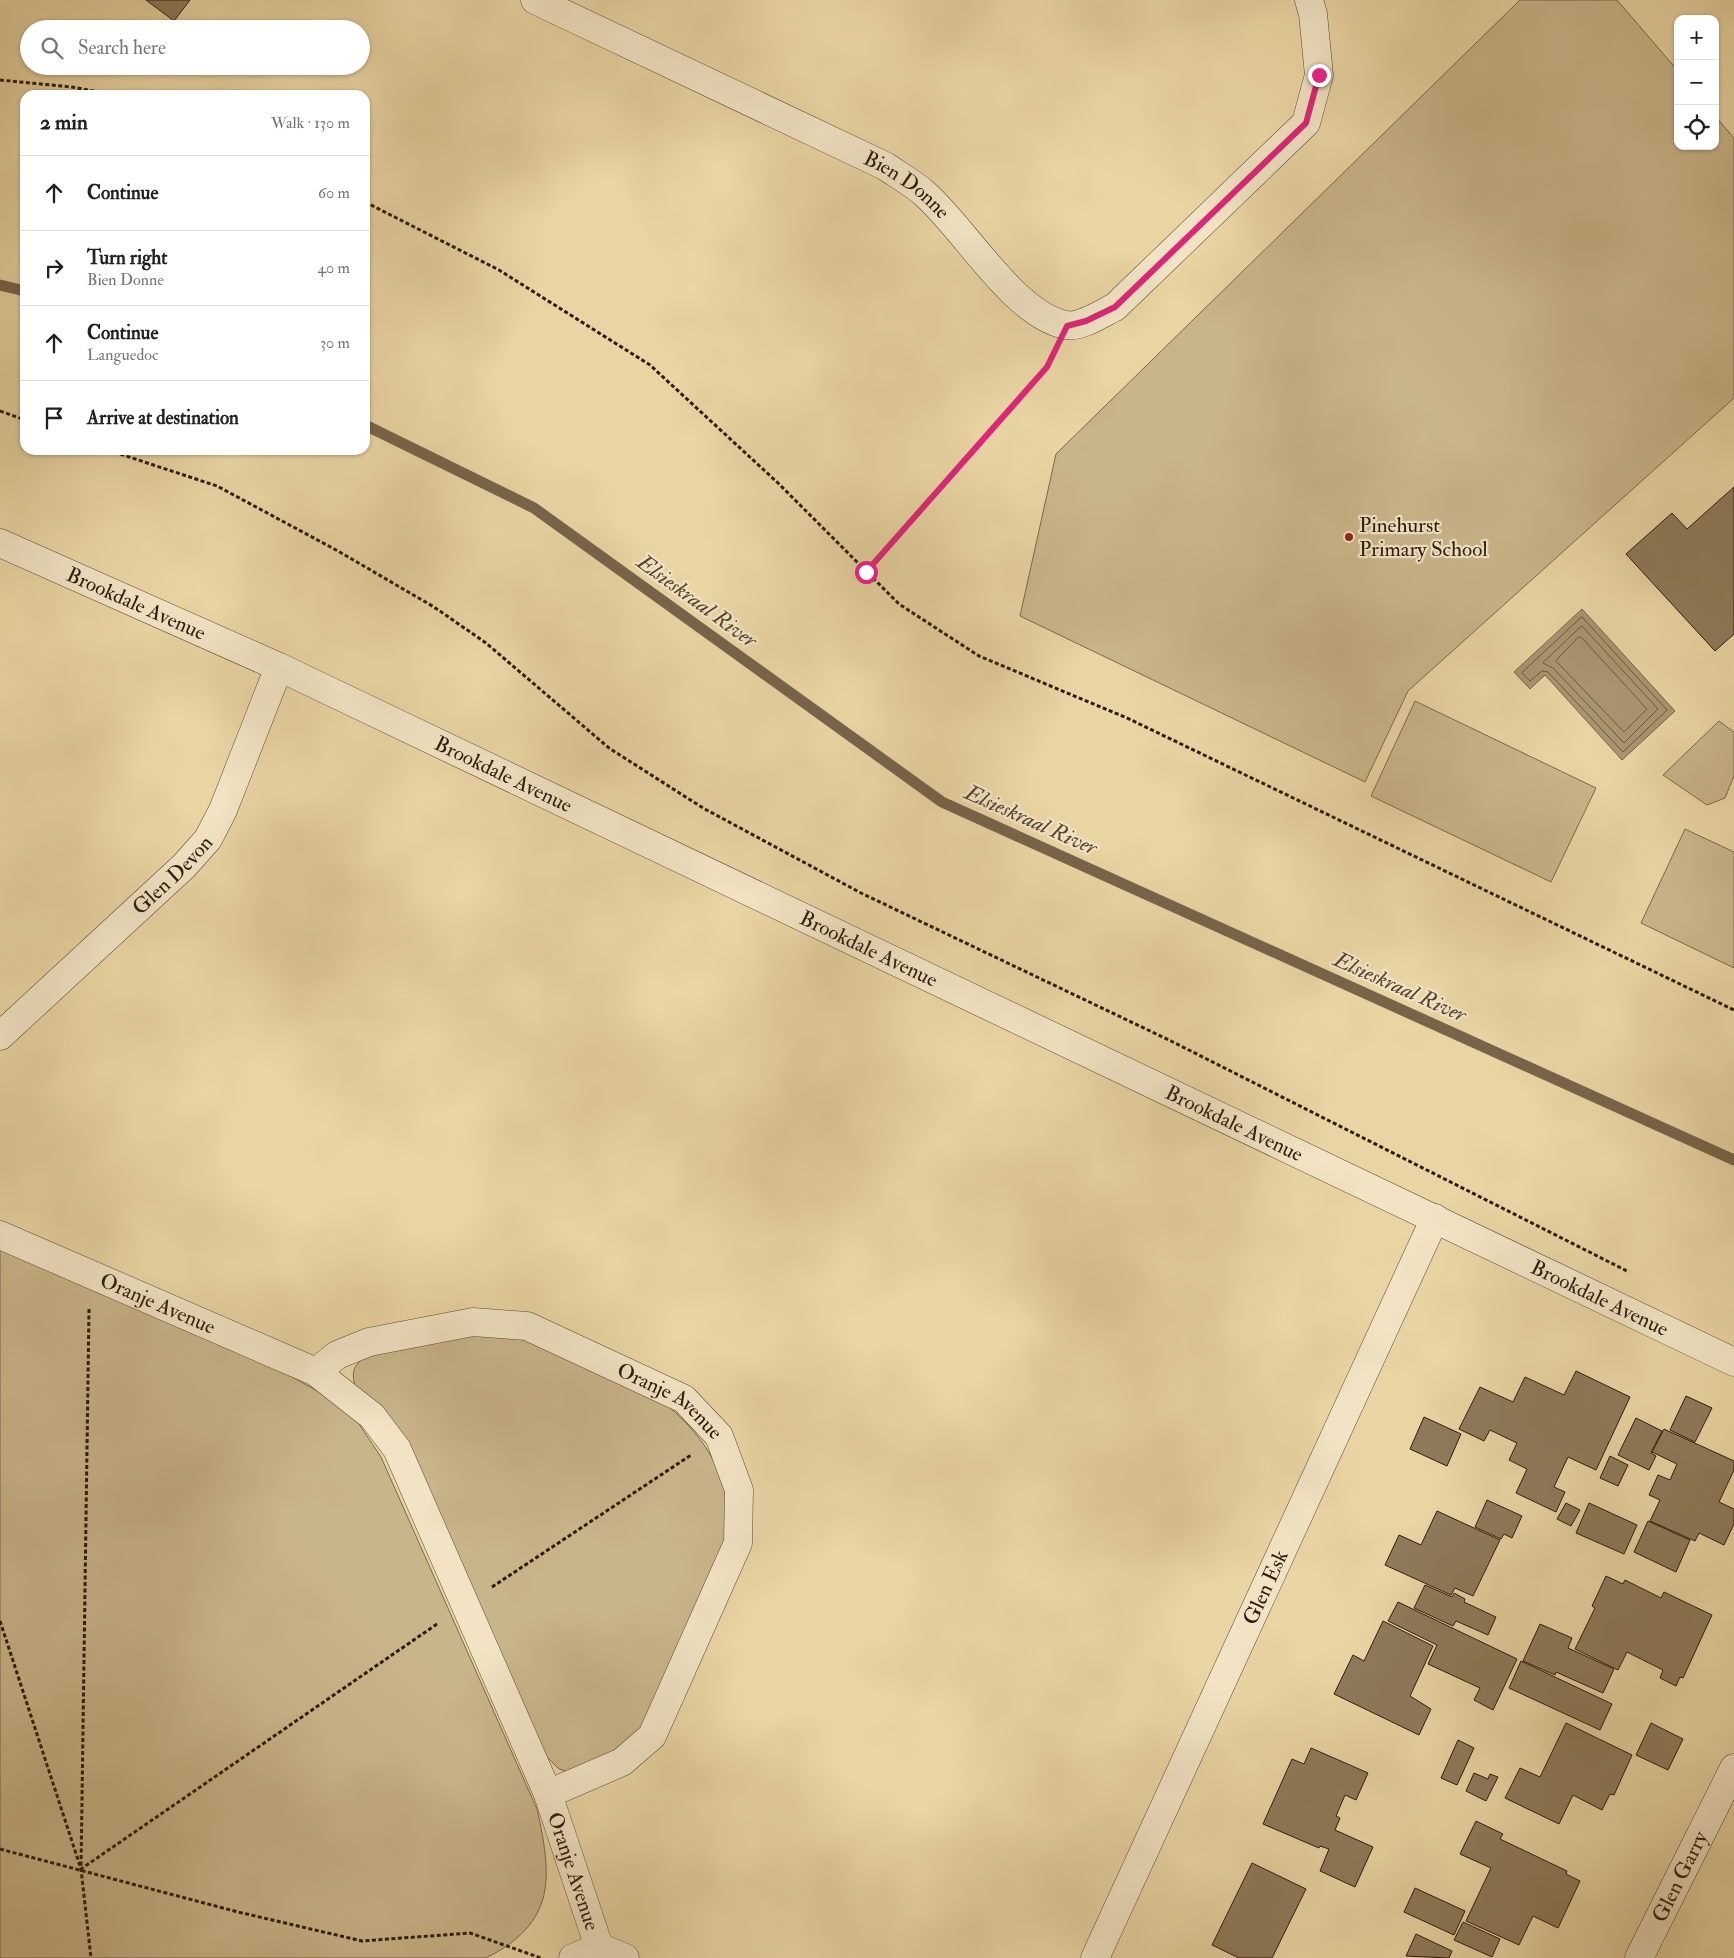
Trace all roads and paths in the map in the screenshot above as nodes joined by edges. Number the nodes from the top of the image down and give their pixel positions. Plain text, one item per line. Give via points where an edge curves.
1 (535, 0) edge
2 (1309, 0) edge
3 (0, 80) edge
4 (88, 90) edge
5 (370, 205) edge
6 (1067, 326) junction
7 (0, 410) edge
8 (20, 418) edge
9 (123, 455) edge
10 (0, 543) edge
11 (866, 572) junction
12 (279, 667) junction
13 (1734, 1010) edge
14 (0, 1036) edge
15 (1435, 1218) junction
16 (0, 1235) edge
17 (90, 1274) junction
18 (1637, 1276) dead end
19 (1734, 1362) edge
20 (316, 1372) junction
21 (719, 1436) junction
22 (465, 1604) junction
23 (0, 1621) edge
24 (1734, 1768) edge
25 (548, 1794) junction
26 (0, 1849) edge
27 (80, 1869) junction
28 (599, 1947) junction
29 (91, 1958) edge
30 (541, 1958) edge
31 (573, 1958) edge
32 (625, 1958) edge
33 (1095, 1958) edge
34 (1639, 1958) edge

1 - 6 street, Bien Donne via 885,166 925,194 1039,315
2 - 6 street via 1319,75 1306,123 1115,307
3 - 4 path
5 - 11 path via 499,270 650,364 778,483
6 - 11 path via 1047,367
7 - 8 path
9 - 18 path via 216,486 434,607 486,643 609,748 702,808 861,893 1171,1041
10 - 12 street, Brookdale Avenue
11 - 13 path via 899,604 979,656 1127,718
12 - 14 street, Glen Devon via 223,810 208,839 184,866
12 - 15 street, Brookdale Avenue
15 - 19 street, Brookdale Avenue
15 - 33 street, Glen Esk
16 - 17 street, Oranje Avenue
17 - 20 street, Oranje Avenue
17 - 27 path
20 - 21 street, Oranje Avenue via 337,1355 370,1342 473,1322 527,1326 684,1399
20 - 22 street, Oranje Avenue via 372,1416 397,1449
21 - 22 path
21 - 25 street, Oranje Avenue via 739,1490 738,1542 652,1736 622,1762
22 - 25 street, Oranje Avenue
22 - 27 path
23 - 27 path
24 - 34 street, Glen Garry
25 - 28 street, Oranje Avenue
26 - 27 path
27 - 29 path
27 - 30 path via 238,1912 362,1941 470,1933
28 - 31 street
28 - 32 street

